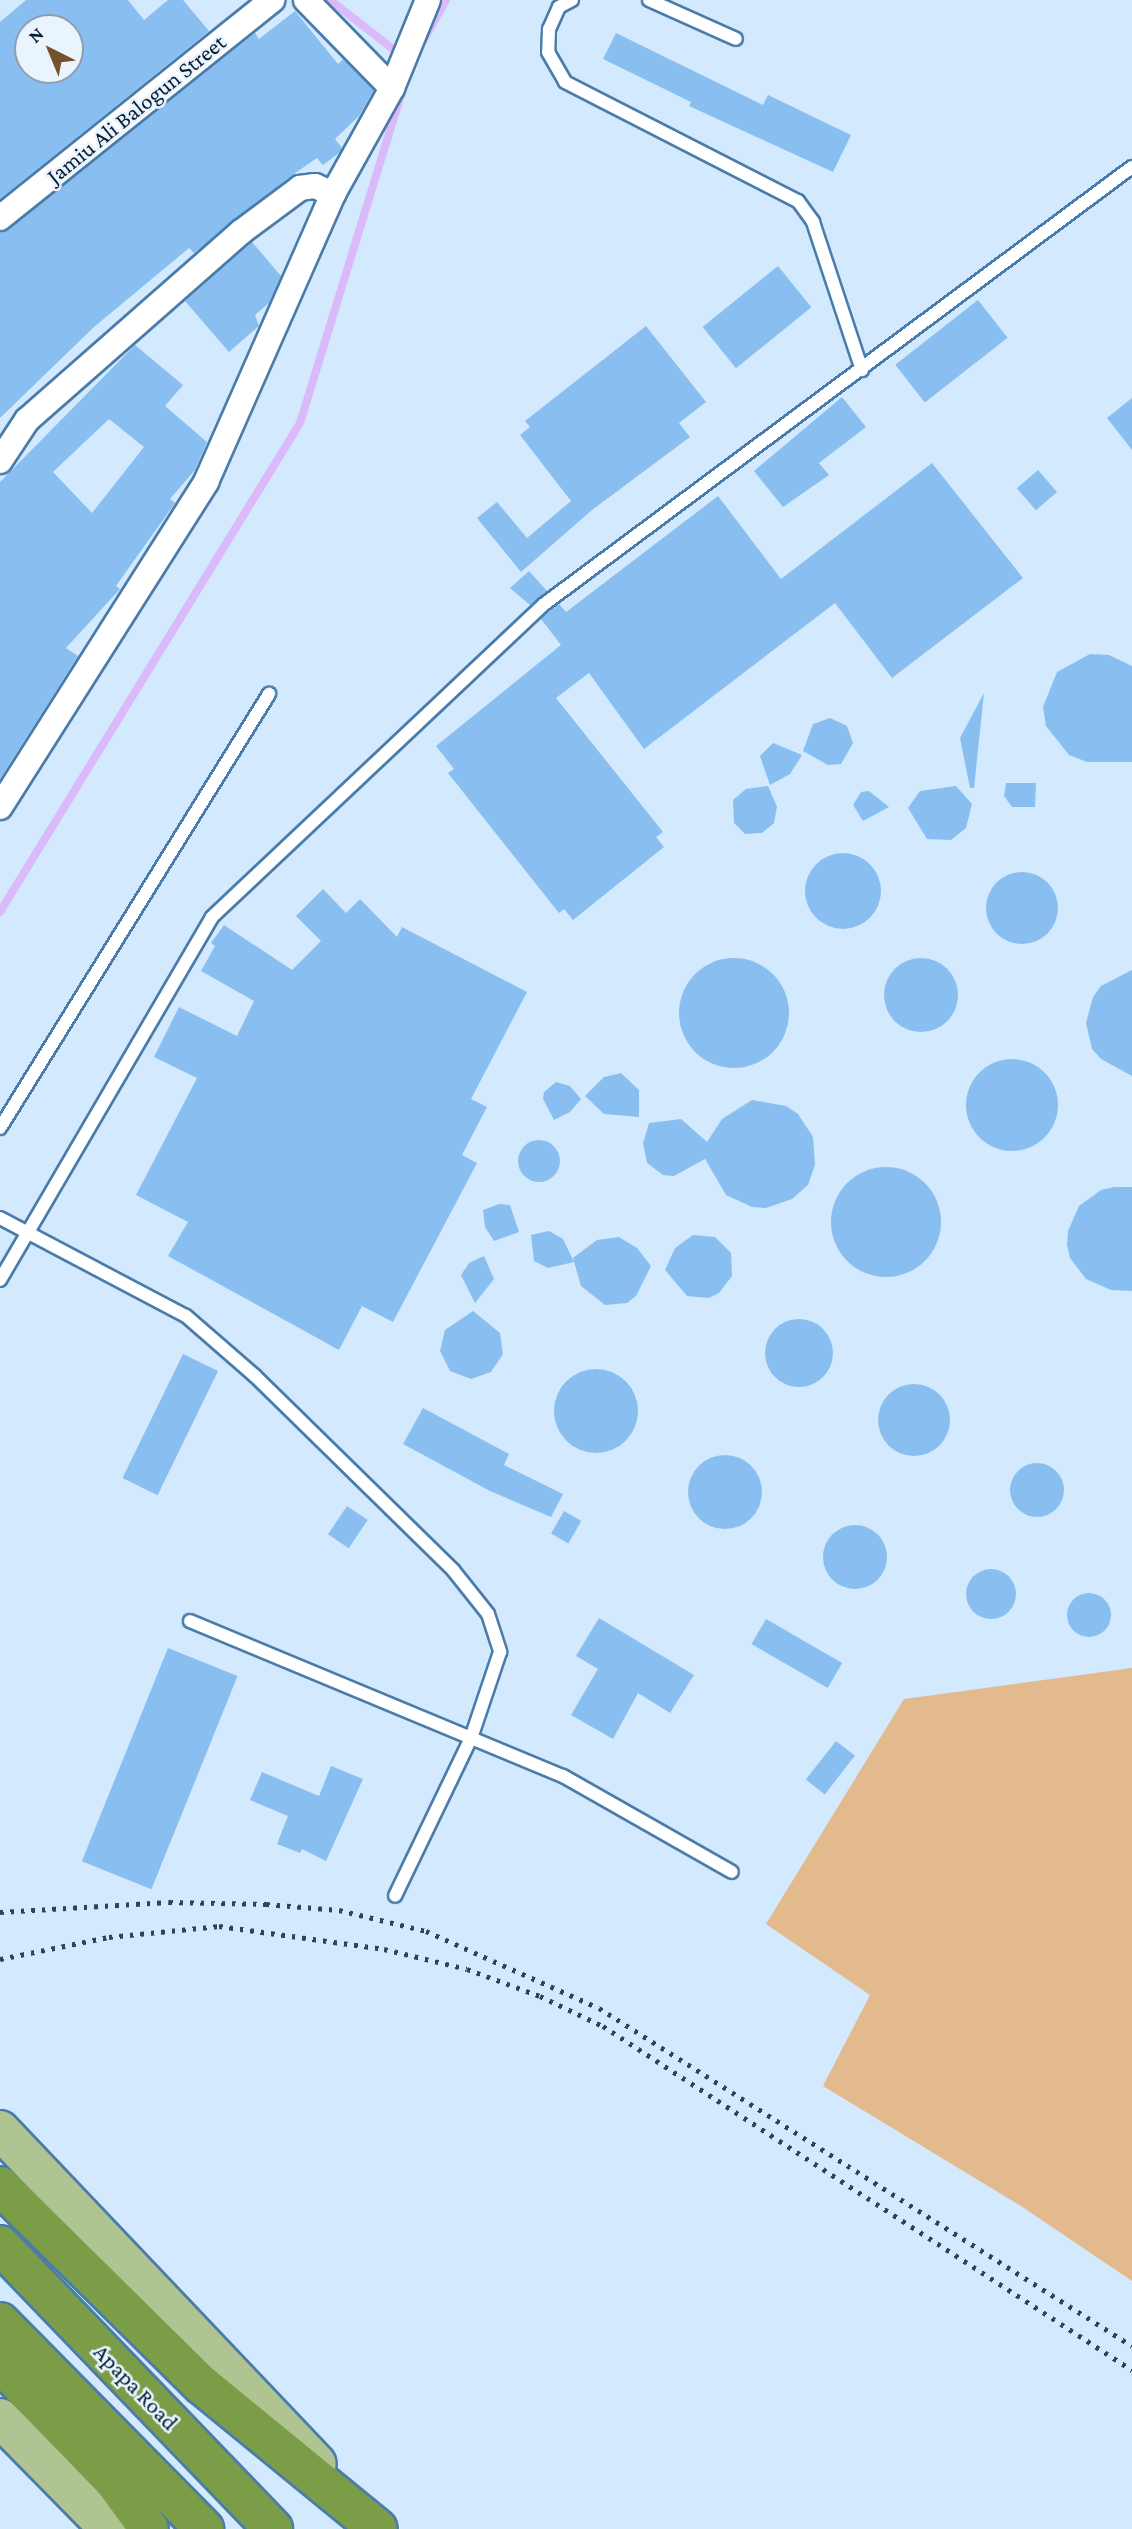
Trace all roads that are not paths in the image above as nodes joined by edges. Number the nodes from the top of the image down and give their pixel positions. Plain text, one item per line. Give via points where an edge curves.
1 (272, 0) edge
2 (306, 0) edge
3 (428, 0) edge
4 (572, 0) edge
5 (649, 0) edge
6 (736, 39) dead end
7 (392, 88) junction
8 (1132, 167) edge
9 (333, 194) junction
10 (0, 218) edge
11 (862, 370) junction
12 (0, 461) edge
13 (268, 694) dead end
14 (0, 807) edge
15 (0, 1128) edge
16 (0, 1218) edge
17 (29, 1232) junction
18 (0, 1280) edge
19 (190, 1621) dead end
20 (471, 1738) junction
21 (732, 1872) dead end
22 (395, 1896) dead end
23 (0, 2130) edge
24 (0, 2186) edge
25 (0, 2245) edge
26 (0, 2322) edge
27 (0, 2362) edge
28 (0, 2418) edge
29 (109, 2529) edge
30 (149, 2529) edge
31 (204, 2529) edge
32 (273, 2529) edge
33 (379, 2529) edge

1 - 10 street, Jamiu Ali Balogun Street
2 - 7 street
3 - 7 street
4 - 11 lane via 559,8 548,29 548,52 565,82 798,201 813,222
5 - 6 lane
7 - 9 street
8 - 11 lane
9 - 12 street via 315,187 300,188 241,232 27,420
9 - 14 street via 206,482
11 - 17 lane via 543,605 212,917
13 - 15 lane
16 - 17 lane
17 - 18 lane
17 - 20 lane via 186,1316 255,1376 453,1570 488,1614 500,1652
19 - 20 lane
20 - 21 lane via 563,1776
20 - 22 lane
23 - 33 main road
24 - 33 highway via 202,2385
25 - 32 highway, Apapa Road
26 - 31 highway
27 - 30 highway via 114,2481
28 - 29 main road

